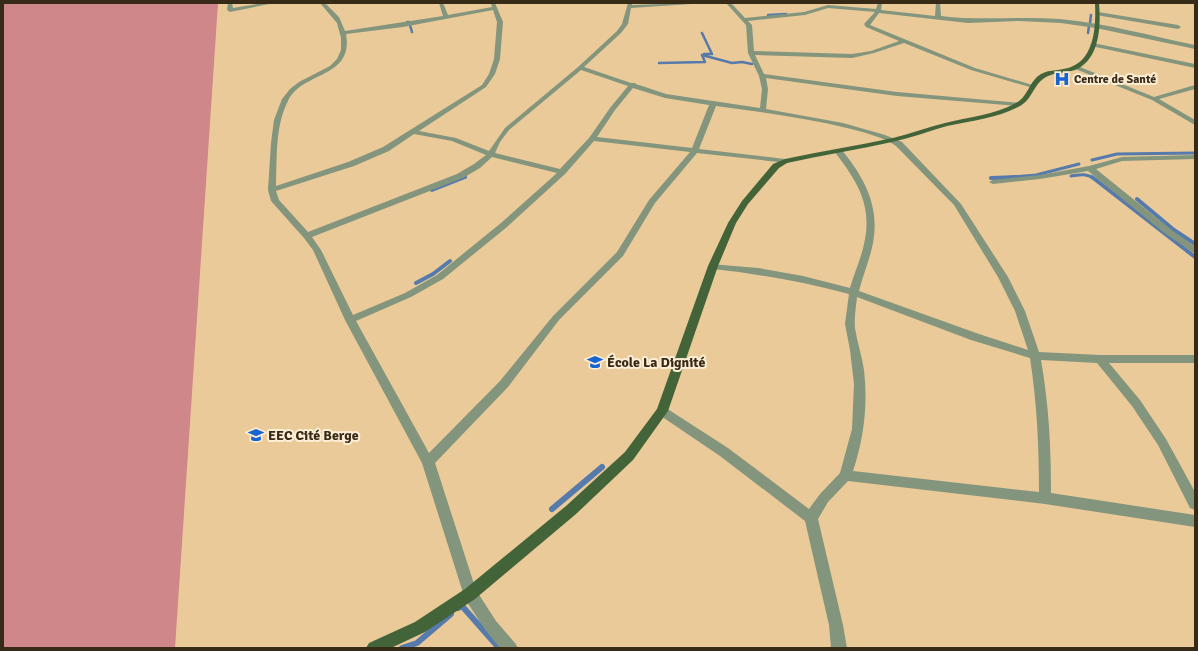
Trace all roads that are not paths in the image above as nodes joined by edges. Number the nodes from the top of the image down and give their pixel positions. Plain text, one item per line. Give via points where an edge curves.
1 (230, 3) edge
2 (272, 3) edge
3 (322, 3) edge
4 (441, 3) edge
5 (691, 3) edge
6 (728, 3) edge
7 (880, 3) edge
8 (938, 3) edge
9 (1097, 3) edge
10 (630, 5) edge
11 (494, 6) edge
12 (878, 11) junction
13 (1098, 14) junction
14 (446, 16) junction
15 (938, 18) junction
16 (744, 20) junction
17 (1096, 26) junction
18 (1178, 27) dead end
19 (344, 33) junction
20 (904, 41) junction
21 (1093, 45) junction
22 (1195, 47) edge
23 (751, 53) junction
24 (1195, 66) edge
25 (1075, 67) junction
26 (580, 68) junction
27 (762, 76) junction
28 (634, 84) junction
29 (1033, 86) junction
30 (1195, 87) edge
31 (1154, 99) junction
32 (714, 104) junction
33 (1019, 104) junction
34 (763, 111) junction
35 (1195, 123) edge
36 (412, 132) junction
37 (592, 139) junction
38 (894, 140) junction
39 (695, 151) junction
40 (838, 151) junction
41 (491, 154) junction
42 (1195, 157) edge
43 (785, 161) junction
44 (1090, 168) junction
45 (562, 172) junction
46 (993, 182) dead end
47 (272, 190) junction
48 (307, 236) junction
49 (1195, 251) edge
50 (713, 266) junction
51 (853, 292) junction
52 (350, 320) junction
53 (1035, 356) junction
54 (1100, 359) junction
55 (1195, 359) edge
56 (662, 411) junction
57 (428, 462) junction
58 (846, 475) junction
59 (1045, 498) junction
60 (1195, 504) edge
61 (811, 518) junction
62 (1195, 521) edge
63 (470, 594) junction
64 (374, 648) edge
65 (510, 648) edge
66 (839, 648) edge

1 - 2 street via 230,10
3 - 19 street via 334,14
4 - 14 street
5 - 10 street
6 - 16 street
7 - 12 street
8 - 15 street
9 - 13 main road
10 - 26 street via 625,24 619,32
11 - 14 street
11 - 36 street via 500,22 497,59 492,74 484,86
12 - 15 street
12 - 16 street via 828,6 805,13
12 - 20 street via 868,26
13 - 17 main road
13 - 18 street
14 - 19 street
15 - 17 street via 985,21 1040,20
16 - 23 street via 749,25
17 - 21 main road
17 - 22 street
19 - 47 street via 346,48 340,61 296,86 285,98 277,120
20 - 23 street via 852,56
20 - 29 street via 973,69
21 - 24 street
21 - 25 main road via 1090,55
23 - 27 street
25 - 29 main road via 1039,78
25 - 31 street
26 - 28 street
26 - 41 street via 507,129
27 - 33 street via 917,96
27 - 34 street via 765,89
28 - 32 street via 665,96
28 - 37 street via 612,109
29 - 33 main road via 1026,100
30 - 31 street
31 - 35 street
32 - 34 street
32 - 39 street
33 - 38 main road
34 - 38 street via 828,122
36 - 41 street via 454,139
36 - 47 street via 386,149 351,164
37 - 39 street
37 - 45 street
38 - 40 main road
38 - 53 street via 949,195 971,225 1003,277 1020,311
39 - 43 street
39 - 57 street via 652,202 620,254 556,318 504,384
40 - 43 main road
40 - 51 street via 862,184 871,217 868,247
41 - 45 street
41 - 48 street via 460,176
42 - 44 street via 1122,159
43 - 50 main road via 776,166 745,203 732,223
44 - 46 street via 1040,178
44 - 49 street
45 - 52 street via 504,225 440,277 408,296
47 - 48 street via 275,201
48 - 52 street via 317,250
50 - 51 street via 803,279
50 - 56 main road
51 - 53 street via 974,337
51 - 58 street via 850,324 861,392 859,428
52 - 57 street
53 - 54 street
53 - 59 street via 1045,438
54 - 55 street
54 - 60 street via 1136,403 1162,442
56 - 61 street via 724,452
56 - 63 main road via 629,456 571,510
57 - 63 street
58 - 59 street
58 - 61 street via 823,498
59 - 62 street
61 - 66 street
63 - 64 main road via 420,627
63 - 65 street via 491,626

